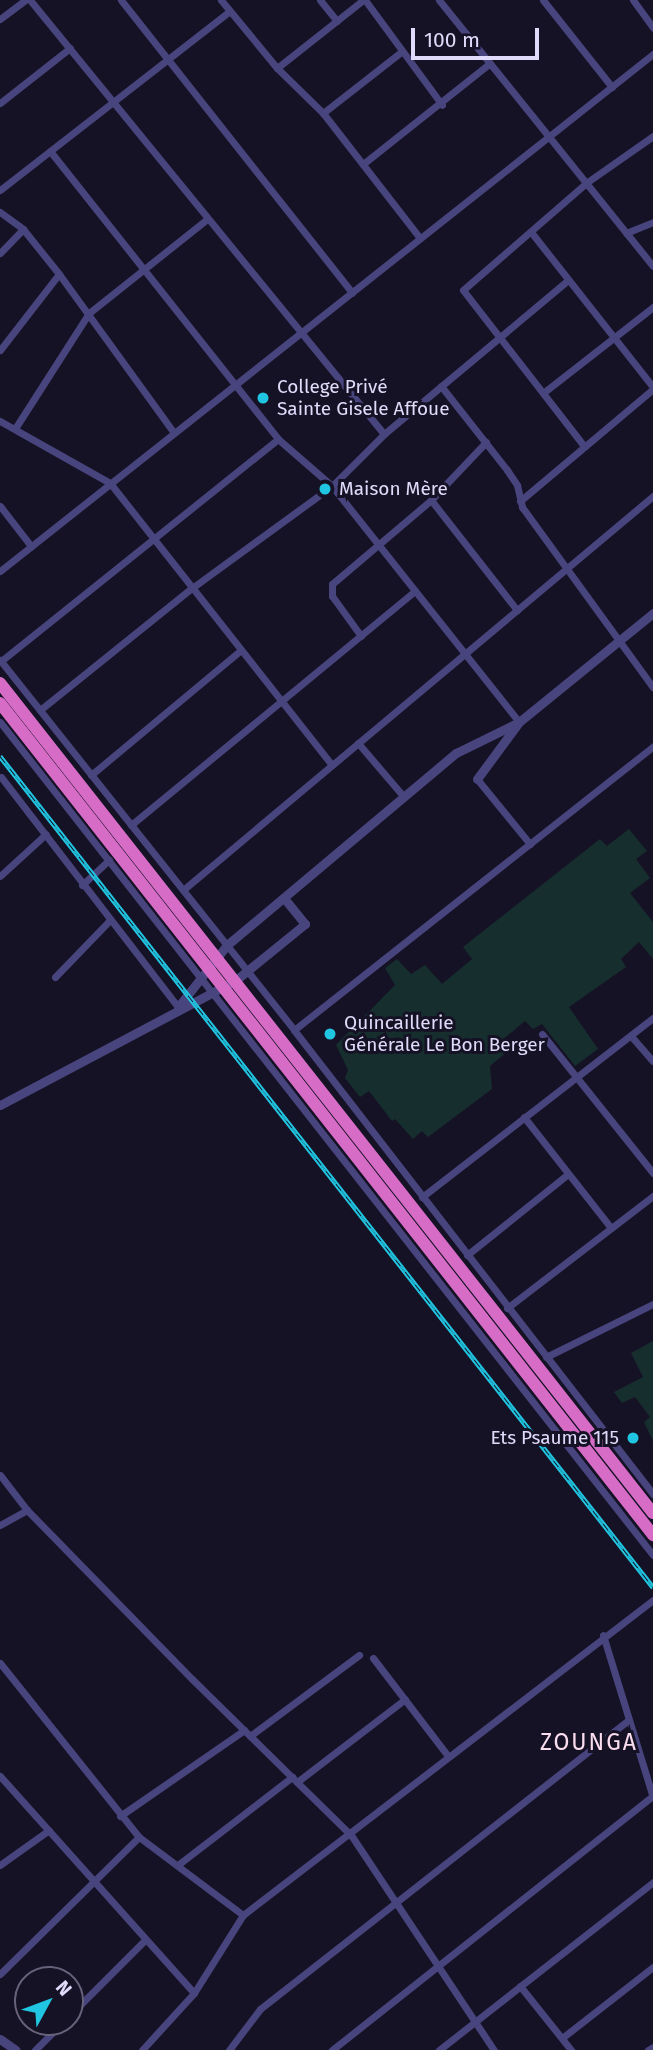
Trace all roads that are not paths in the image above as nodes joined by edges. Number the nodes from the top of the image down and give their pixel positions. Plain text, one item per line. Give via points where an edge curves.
1 (25, 0) edge
2 (30, 0) edge
3 (121, 0) edge
4 (221, 0) edge
5 (320, 0) edge
6 (364, 0) edge
7 (439, 0) edge
8 (543, 0) edge
9 (633, 0) edge
10 (229, 12) junction
11 (0, 19) edge
12 (337, 20) junction
13 (653, 28) edge
14 (69, 48) junction
15 (401, 52) junction
16 (653, 54) edge
17 (168, 59) junction
18 (490, 63) junction
19 (277, 68) junction
20 (612, 87) junction
21 (116, 100) junction
22 (0, 103) edge
23 (442, 105) junction
24 (323, 113) junction
25 (549, 136) junction
26 (653, 136) edge
27 (50, 151) junction
28 (363, 164) junction
29 (586, 183) junction
30 (0, 190) edge
31 (0, 212) edge
32 (207, 219) junction
33 (653, 222) edge
34 (23, 229) junction
35 (531, 232) junction
36 (626, 233) junction
37 (420, 238) junction
38 (0, 253) edge
39 (653, 266) edge
40 (142, 271) junction
41 (59, 274) junction
42 (568, 280) junction
43 (352, 293) junction
44 (653, 307) edge
45 (89, 313) junction
46 (299, 334) junction
47 (498, 336) junction
48 (617, 337) junction
49 (0, 350) edge
50 (235, 385) junction
51 (441, 386) junction
52 (653, 388) edge
53 (543, 393) junction
54 (0, 421) edge
55 (16, 427) junction
56 (174, 433) junction
57 (384, 434) junction
58 (278, 439) junction
59 (486, 442) junction
60 (584, 446) junction
61 (110, 483) junction
62 (332, 486) junction
63 (653, 496) edge
64 (431, 500) junction
65 (520, 501) junction
66 (0, 506) edge
67 (154, 538) junction
68 (377, 543) junction
69 (31, 546) junction
70 (569, 567) junction
71 (0, 571) edge
72 (192, 588) junction
73 (415, 591) junction
74 (517, 610) junction
75 (653, 613) edge
76 (360, 636) junction
77 (617, 639) junction
78 (241, 650) junction
79 (465, 654) junction
80 (0, 660) edge
81 (0, 682) edge
82 (653, 687) edge
83 (281, 701) junction
84 (0, 703) edge
85 (40, 710) junction
86 (0, 722) edge
87 (519, 722) junction
88 (359, 743) junction
89 (653, 746) edge
90 (332, 765) junction
91 (91, 775) junction
92 (1, 777) edge
93 (477, 779) joint
94 (404, 797) junction
95 (131, 825) junction
96 (46, 834) junction
97 (530, 844) junction
98 (110, 860) junction
99 (0, 876) edge
100 (82, 885) junction
101 (183, 890) junction
102 (284, 898) junction
103 (110, 920) junction
104 (227, 945) junction
105 (208, 965) junction
106 (247, 971) junction
107 (55, 976) dead end
108 (224, 985) junction
109 (178, 1007) junction
110 (653, 1018) edge
111 (294, 1030) junction
112 (542, 1034) dead end
113 (631, 1035) junction
114 (653, 1062) edge
115 (576, 1079) junction
116 (0, 1105) edge
117 (524, 1117) junction
118 (653, 1173) edge
119 (568, 1174) junction
120 (653, 1196) edge
121 (422, 1197) junction
122 (611, 1228) junction
123 (467, 1255) junction
124 (653, 1304) edge
125 (507, 1308) junction
126 (546, 1357) junction
127 (0, 1475) edge
128 (653, 1494) edge
129 (27, 1510) junction
130 (653, 1513) edge
131 (0, 1525) edge
132 (653, 1535) edge
133 (653, 1555) edge
134 (653, 1600) edge
135 (603, 1635) junction
136 (359, 1655) dead end
137 (373, 1658) dead end
138 (0, 1664) edge
139 (405, 1699) junction
140 (627, 1721) junction
141 (247, 1733) junction
142 (448, 1756) junction
143 (0, 1776) edge
144 (294, 1780) junction
145 (653, 1797) edge
146 (120, 1816) junction
147 (49, 1830) junction
148 (351, 1835) junction
149 (139, 1837) junction
150 (180, 1864) junction
151 (0, 1865) edge
152 (653, 1881) edge
153 (95, 1882) junction
154 (396, 1900) junction
155 (243, 1915) junction
156 (146, 1939) junction
157 (0, 1962) edge
158 (439, 1966) junction
159 (653, 1967) edge
160 (2, 1972) edge
161 (520, 1986) junction
162 (194, 1993) junction
163 (84, 2001) edge
164 (475, 2021) junction
165 (49, 2036) edge
166 (562, 2038) junction
167 (0, 2039) edge
168 (653, 2047) edge
169 (16, 2050) edge
170 (35, 2050) edge
171 (143, 2050) edge
172 (229, 2050) edge
173 (332, 2050) edge
174 (439, 2050) edge
175 (494, 2050) edge
176 (571, 2050) edge
177 (648, 2050) edge

1 - 11 street
2 - 14 street
3 - 17 street
4 - 10 street
5 - 12 street
6 - 12 street
6 - 15 street
7 - 18 street
8 - 20 street
9 - 13 street
10 - 17 street
10 - 19 street
12 - 19 street
14 - 21 street
14 - 22 street
15 - 23 street
15 - 24 street
16 - 20 street
17 - 21 street
17 - 43 street
18 - 23 street
18 - 25 street
19 - 24 street
20 - 25 street
21 - 27 street
21 - 32 street
23 - 28 street
24 - 28 street
25 - 29 street
25 - 37 street
26 - 29 street
27 - 30 street
27 - 40 street
28 - 37 street
29 - 35 street
29 - 36 street
31 - 34 street
32 - 40 street
32 - 46 street
33 - 36 street
34 - 38 street
34 - 41 street
35 - 42 street
35 - 47 street via 463,290
36 - 39 street
37 - 43 street
40 - 45 street
40 - 50 street
41 - 45 street
41 - 49 street
42 - 47 street
42 - 48 street
43 - 46 street
44 - 48 street
45 - 55 street
45 - 56 street
46 - 50 street
46 - 57 street
47 - 51 street
47 - 53 street
48 - 52 street
48 - 53 street
50 - 56 street
50 - 58 street
51 - 57 street
51 - 59 street
52 - 60 street
53 - 60 street
54 - 55 street
55 - 61 street
56 - 61 street
57 - 62 street
58 - 62 street
58 - 67 street
59 - 64 street
59 - 65 street via 517,485
60 - 65 street
61 - 67 street
61 - 69 street
62 - 68 street
62 - 72 street
63 - 70 street
64 - 68 street
64 - 74 street
65 - 70 street
66 - 69 street
67 - 72 street
67 - 80 street
68 - 73 street
68 - 76 street via 330,590
69 - 71 street
70 - 74 street
70 - 77 street
72 - 78 street
72 - 85 street
73 - 76 street
73 - 79 street
74 - 79 street
75 - 77 street
76 - 83 street
77 - 82 street
77 - 87 street
78 - 83 street
78 - 91 street
79 - 87 street
79 - 88 street
80 - 85 street
81 - 105 highway
83 - 90 street
83 - 95 street
84 - 105 highway
85 - 91 street
86 - 98 street
87 - 93 street
87 - 94 street via 456,753
88 - 90 street
88 - 94 street
89 - 97 street
90 - 101 street
91 - 95 street
92 - 96 street
93 - 97 street
94 - 102 street
95 - 101 street
96 - 99 street
96 - 100 street
97 - 111 street
98 - 100 street
98 - 105 street
100 - 103 street
101 - 104 street
102 - 104 street
102 - 106 street via 305,924
103 - 107 street
103 - 109 street
104 - 105 street
104 - 106 street
105 - 108 highway
105 - 108 street
105 - 109 street
106 - 108 street
106 - 111 street
108 - 109 street
108 - 130 highway
108 - 132 highway
108 - 133 street
109 - 116 street
110 - 113 street
111 - 121 street
112 - 115 street
113 - 114 street
113 - 115 street
115 - 117 street
115 - 118 street
117 - 119 street
117 - 121 street
119 - 122 street
119 - 123 street
120 - 122 street
121 - 123 street
122 - 125 street
123 - 125 street
124 - 126 street
125 - 126 street
126 - 128 street
127 - 129 street
129 - 131 street
129 - 141 street
134 - 135 street
135 - 140 street
135 - 142 street
136 - 141 street
137 - 139 street
138 - 146 street
139 - 142 street
139 - 144 street
140 - 145 street
140 - 154 street
141 - 144 street
141 - 146 street
142 - 148 street
143 - 147 street
144 - 148 street
144 - 150 street
145 - 158 street
146 - 149 street
147 - 151 street
147 - 153 street
148 - 154 street
148 - 155 street
149 - 150 street
149 - 153 street
150 - 155 street
152 - 161 street
153 - 156 street
153 - 160 street
154 - 158 street
154 - 172 street via 260,2008
155 - 162 street
156 - 162 street
156 - 163 street
157 - 160 street
158 - 164 street
158 - 173 street
159 - 166 street
161 - 164 street
161 - 166 street
162 - 171 street
164 - 174 street
164 - 175 street
165 - 170 street
166 - 176 street
167 - 169 street
168 - 177 street

